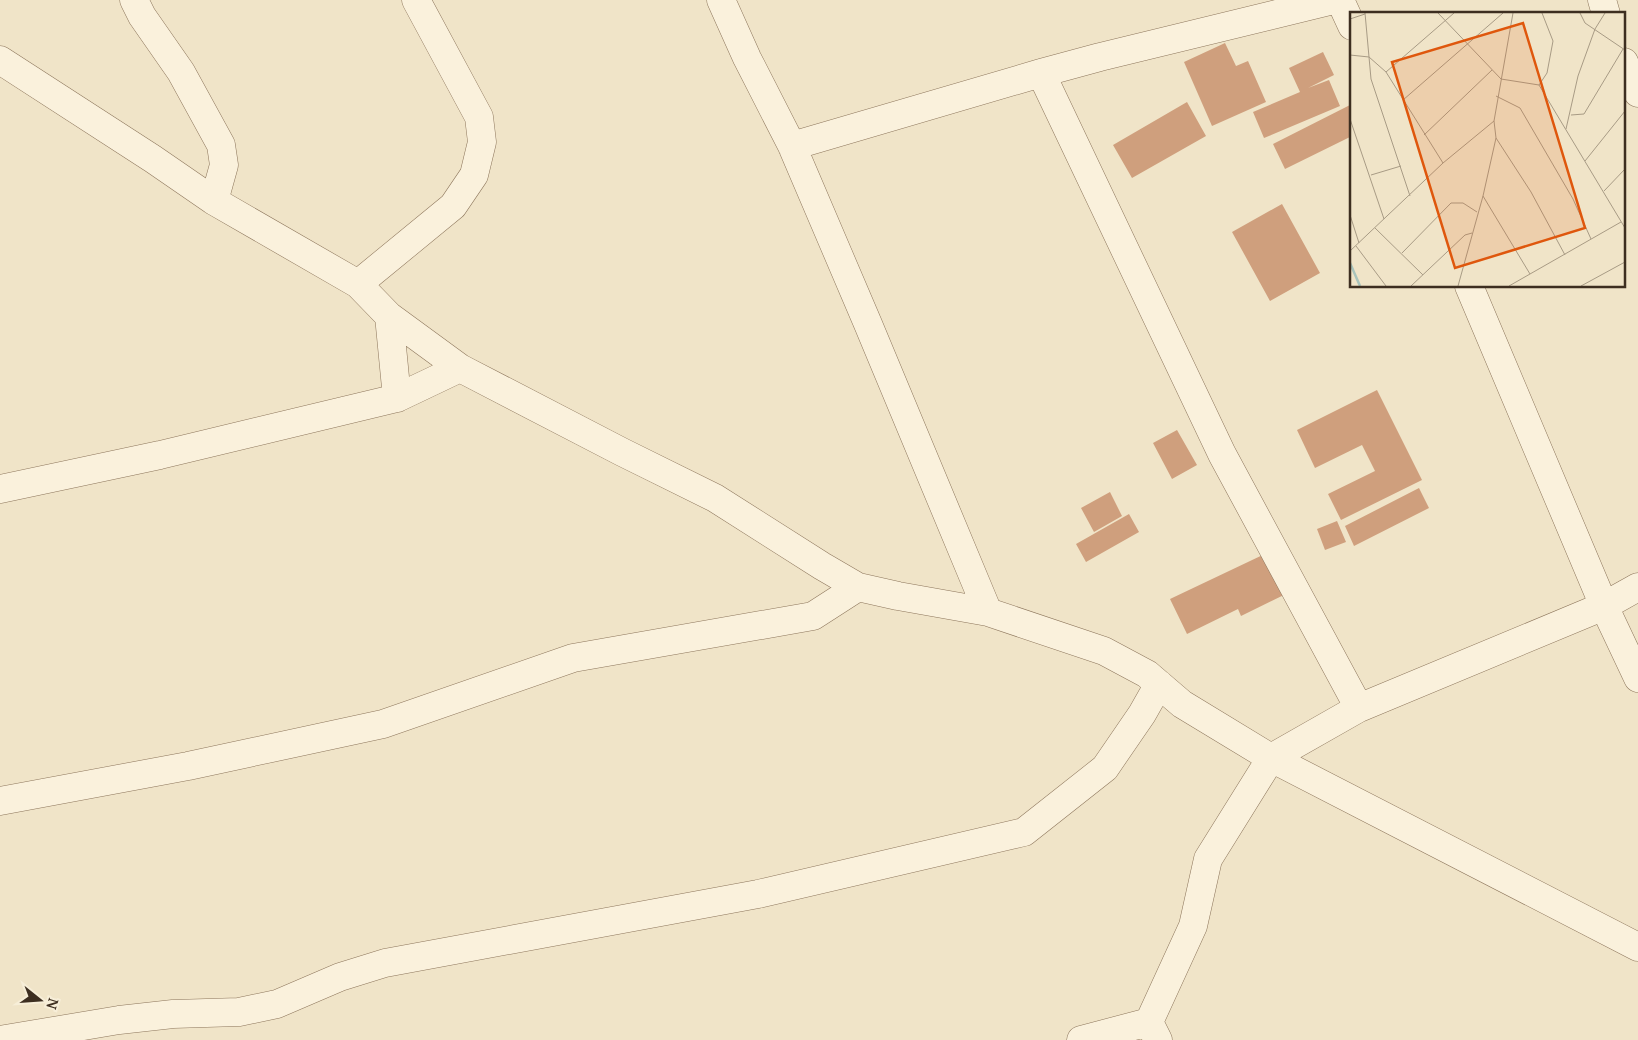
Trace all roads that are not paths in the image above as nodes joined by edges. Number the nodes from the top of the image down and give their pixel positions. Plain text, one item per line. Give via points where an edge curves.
1 (134, 0) edge
2 (416, 0) edge
3 (721, 0) edge
4 (1334, 0) edge
5 (1340, 0) edge
6 (1350, 22) edge
7 (0, 60) edge
8 (1626, 66) edge
9 (1041, 73) junction
10 (1638, 93) edge
11 (792, 146) junction
12 (214, 201) junction
13 (358, 284) junction
14 (1470, 288) edge
15 (389, 316) junction
16 (460, 368) junction
17 (397, 398) junction
18 (0, 489) edge
19 (858, 587) junction
20 (1638, 587) edge
21 (1604, 606) junction
22 (988, 612) junction
23 (1638, 678) edge
24 (1159, 684) junction
25 (1359, 708) junction
26 (1271, 758) junction
27 (0, 801) edge
28 (1638, 947) edge
29 (1154, 1031) edge
30 (0, 1040) edge
31 (1080, 1040) edge

1 - 12 street via 181,72 221,145 224,165
2 - 13 street via 479,117 482,142 474,175 453,206
3 - 11 street
4 - 9 street
5 - 6 street
7 - 12 street
8 - 10 street
9 - 11 street
9 - 25 street via 1222,454
11 - 22 street
12 - 13 street
13 - 15 street
14 - 21 street
15 - 16 street
15 - 17 street
16 - 17 street
16 - 19 street via 715,498
17 - 18 street via 160,455
19 - 22 street
19 - 27 street via 813,616 573,658 383,724 188,766
20 - 21 street
21 - 23 street
21 - 25 street
22 - 24 street via 1104,651
24 - 26 street via 1182,704
24 - 30 street via 1105,768 1024,832 758,894 385,963 340,977 277,1004 239,1012 119,1020
25 - 26 street
26 - 28 street
26 - 29 street via 1208,859 1193,926
29 - 31 street

